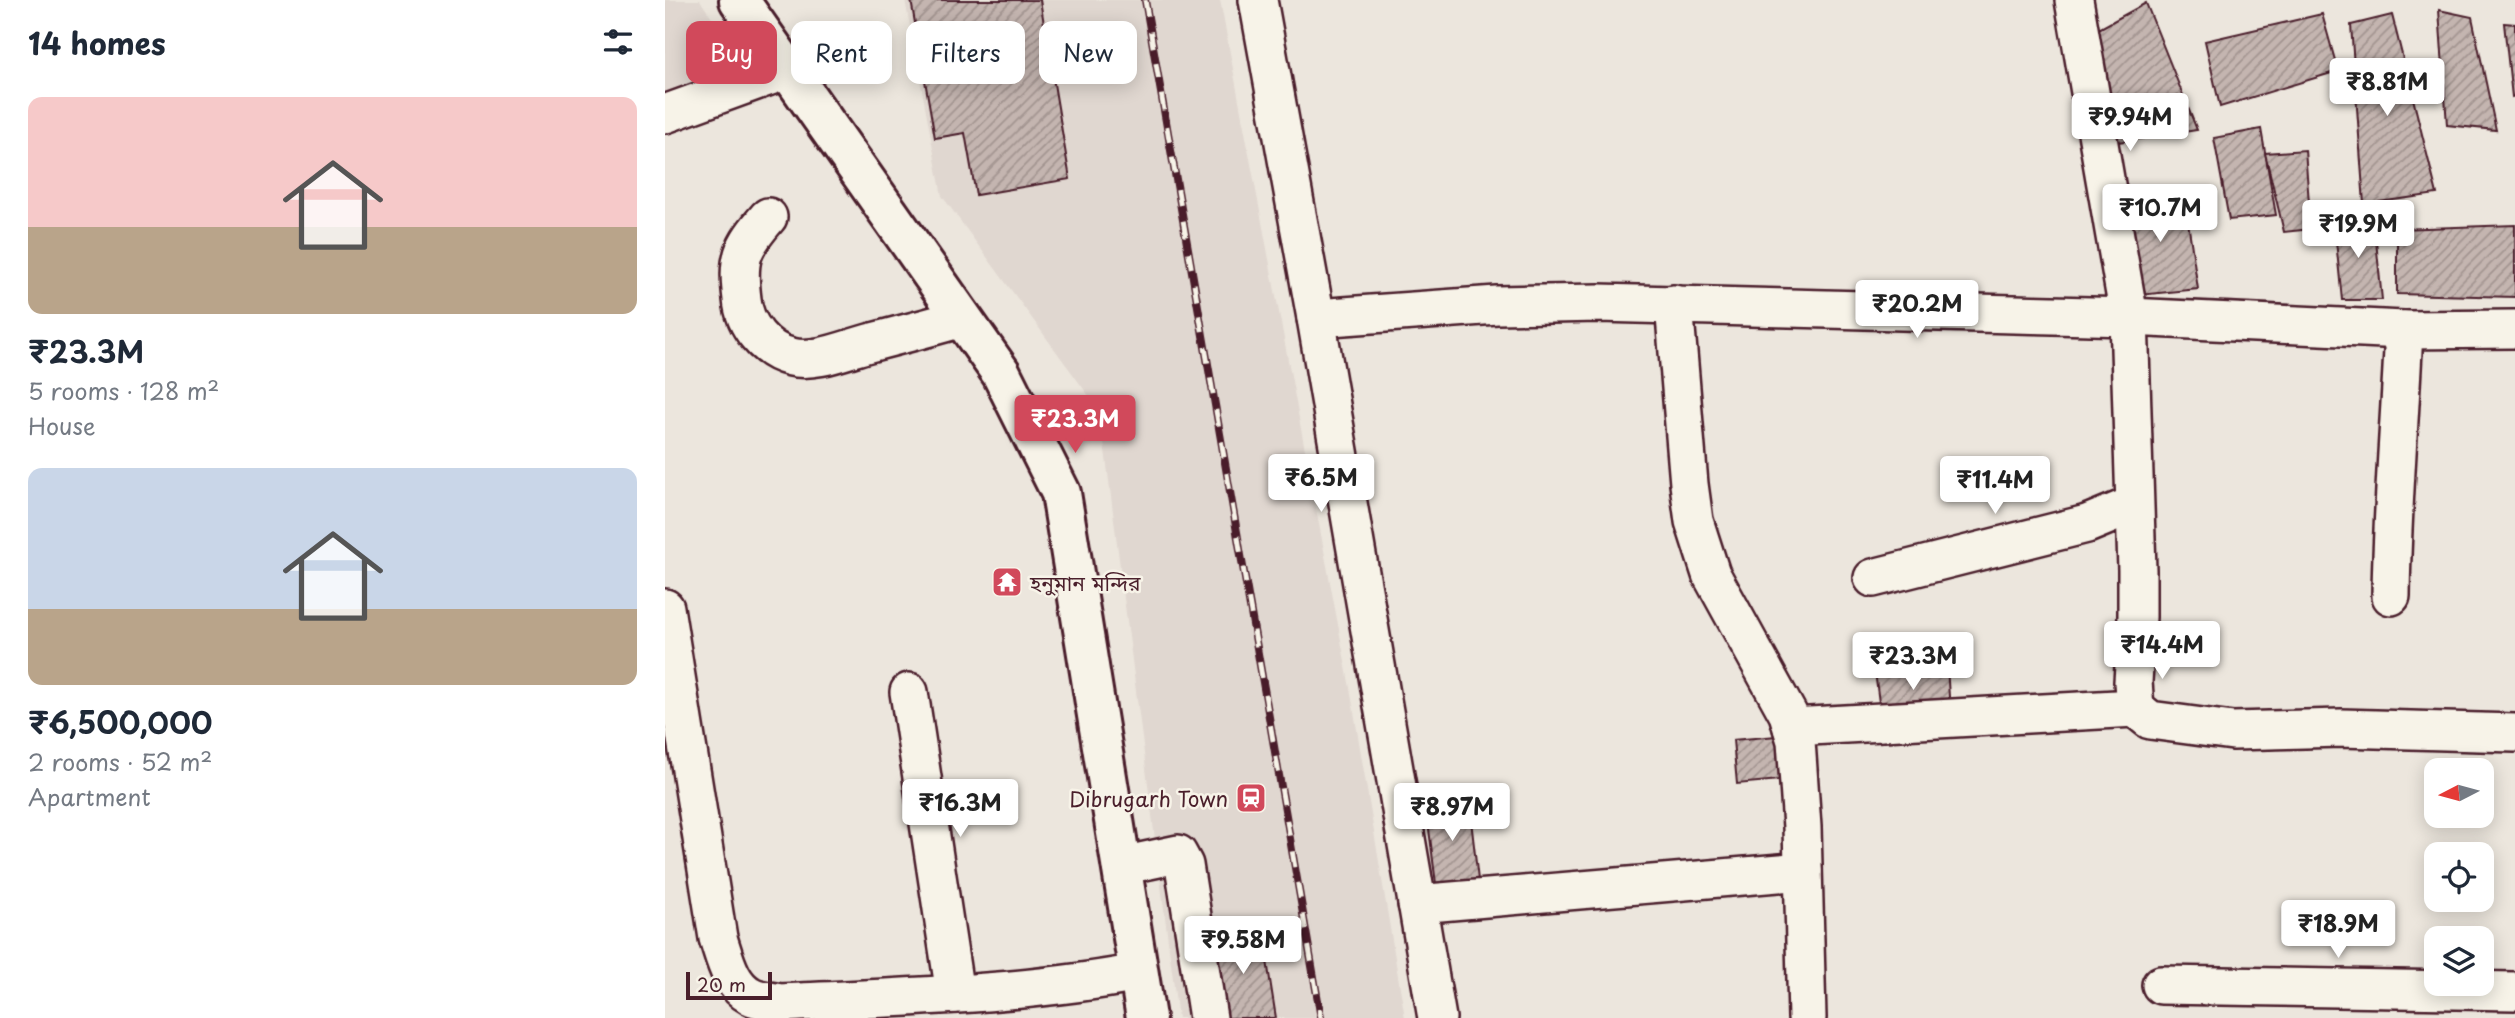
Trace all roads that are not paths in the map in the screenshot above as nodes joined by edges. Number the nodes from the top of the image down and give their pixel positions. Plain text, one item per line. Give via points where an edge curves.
1 (739, 0) edge
2 (1258, 0) edge
3 (2074, 0) edge
4 (789, 69) junction
5 (665, 114) edge
6 (768, 217) dead end
7 (1674, 304) junction
8 (2129, 317) junction
9 (962, 318) junction
10 (1317, 318) junction
11 (2404, 330) junction
12 (2515, 330) edge
13 (2133, 505) junction
14 (1873, 578) dead end
15 (2391, 596) dead end
16 (665, 608) edge
17 (909, 692) dead end
18 (2135, 708) junction
19 (1792, 727) junction
20 (2515, 733) edge
21 (1121, 866) junction
22 (1803, 871) junction
23 (1417, 904) junction
24 (1138, 973) junction
25 (2161, 985) dead end
26 (2515, 991) edge
27 (955, 994) junction
28 (1146, 1018) edge
29 (1208, 1018) edge
30 (1437, 1018) edge
31 (1807, 1018) edge

1 - 4 main road
2 - 10 street
3 - 8 street
4 - 5 street
4 - 9 main road
6 - 9 street via 741,253 739,278 742,306 755,332 770,348 792,357 817,357
7 - 8 street
7 - 10 street via 1497,305
7 - 19 street via 1689,484 1702,552
8 - 11 street
8 - 13 street
9 - 21 main road via 1001,373 1061,493
10 - 23 street
11 - 12 street
11 - 15 street
13 - 14 street via 2087,524
13 - 18 street
16 - 27 street via 718,938 739,986 751,996 779,1003
17 - 27 street
18 - 19 street
18 - 20 street via 2150,720 2233,731 2341,728
19 - 22 street via 1799,768
21 - 24 main road
21 - 29 street via 1178,854 1184,865
22 - 23 street
22 - 31 street
23 - 30 street
24 - 27 street
24 - 28 main road
25 - 26 street

